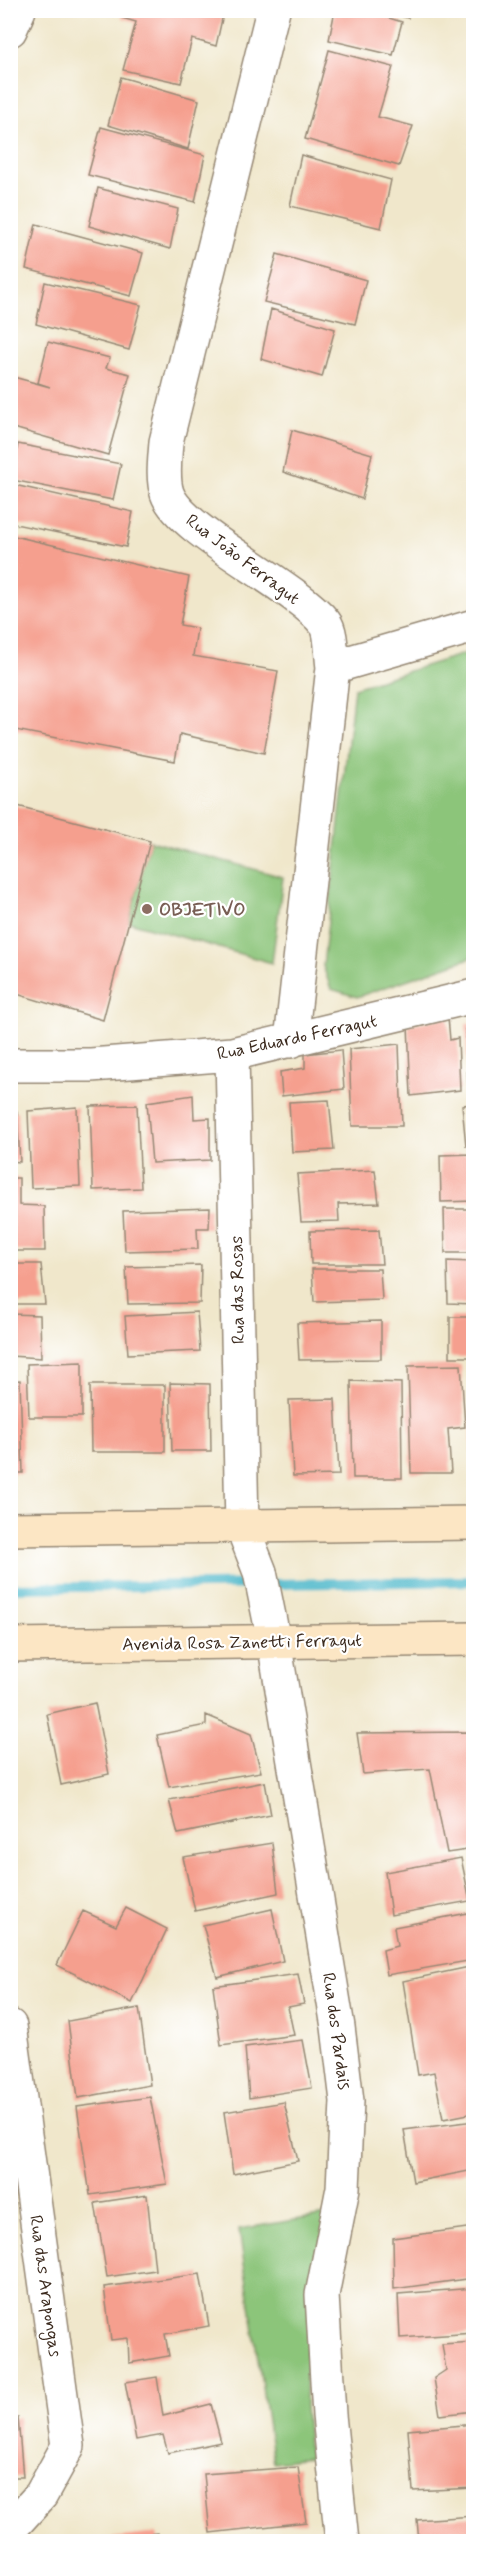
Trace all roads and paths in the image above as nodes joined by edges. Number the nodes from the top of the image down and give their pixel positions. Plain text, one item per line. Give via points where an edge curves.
1 (19, 10) edge
2 (273, 10) edge
3 (10, 30) edge
4 (474, 626) edge
5 (333, 668) junction
6 (474, 996) edge
7 (291, 1041) junction
8 (232, 1054) junction
9 (10, 1065) edge
10 (474, 1523) edge
11 (242, 1526) junction
12 (10, 1529) edge
13 (474, 1639) edge
14 (274, 1641) junction
15 (10, 1646) edge
16 (10, 2026) edge
17 (10, 2529) edge
18 (342, 2541) edge

1 - 3 street
2 - 5 street, Rua João Ferragut via 166,442 165,481 167,494 185,518 294,594 327,624
4 - 5 street
5 - 7 street, Rua João Ferragut
6 - 7 street, Rua Eduardo Ferragut
7 - 8 street, Rua Eduardo Ferragut
8 - 9 street, Rua Eduardo Ferragut via 91,1065
8 - 11 street, Rua das Rosas
10 - 11 main road
11 - 12 main road
11 - 14 street, Rua dos Pardais via 260,1572
13 - 14 main road, Avenida Rosa Zanetti Ferragut
14 - 15 main road, Avenida Rosa Zanetti Ferragut
14 - 18 street, Rua dos Pardais via 347,2102 344,2188 322,2295
16 - 17 street, Rua das Arapongas via 68,2446 41,2495

